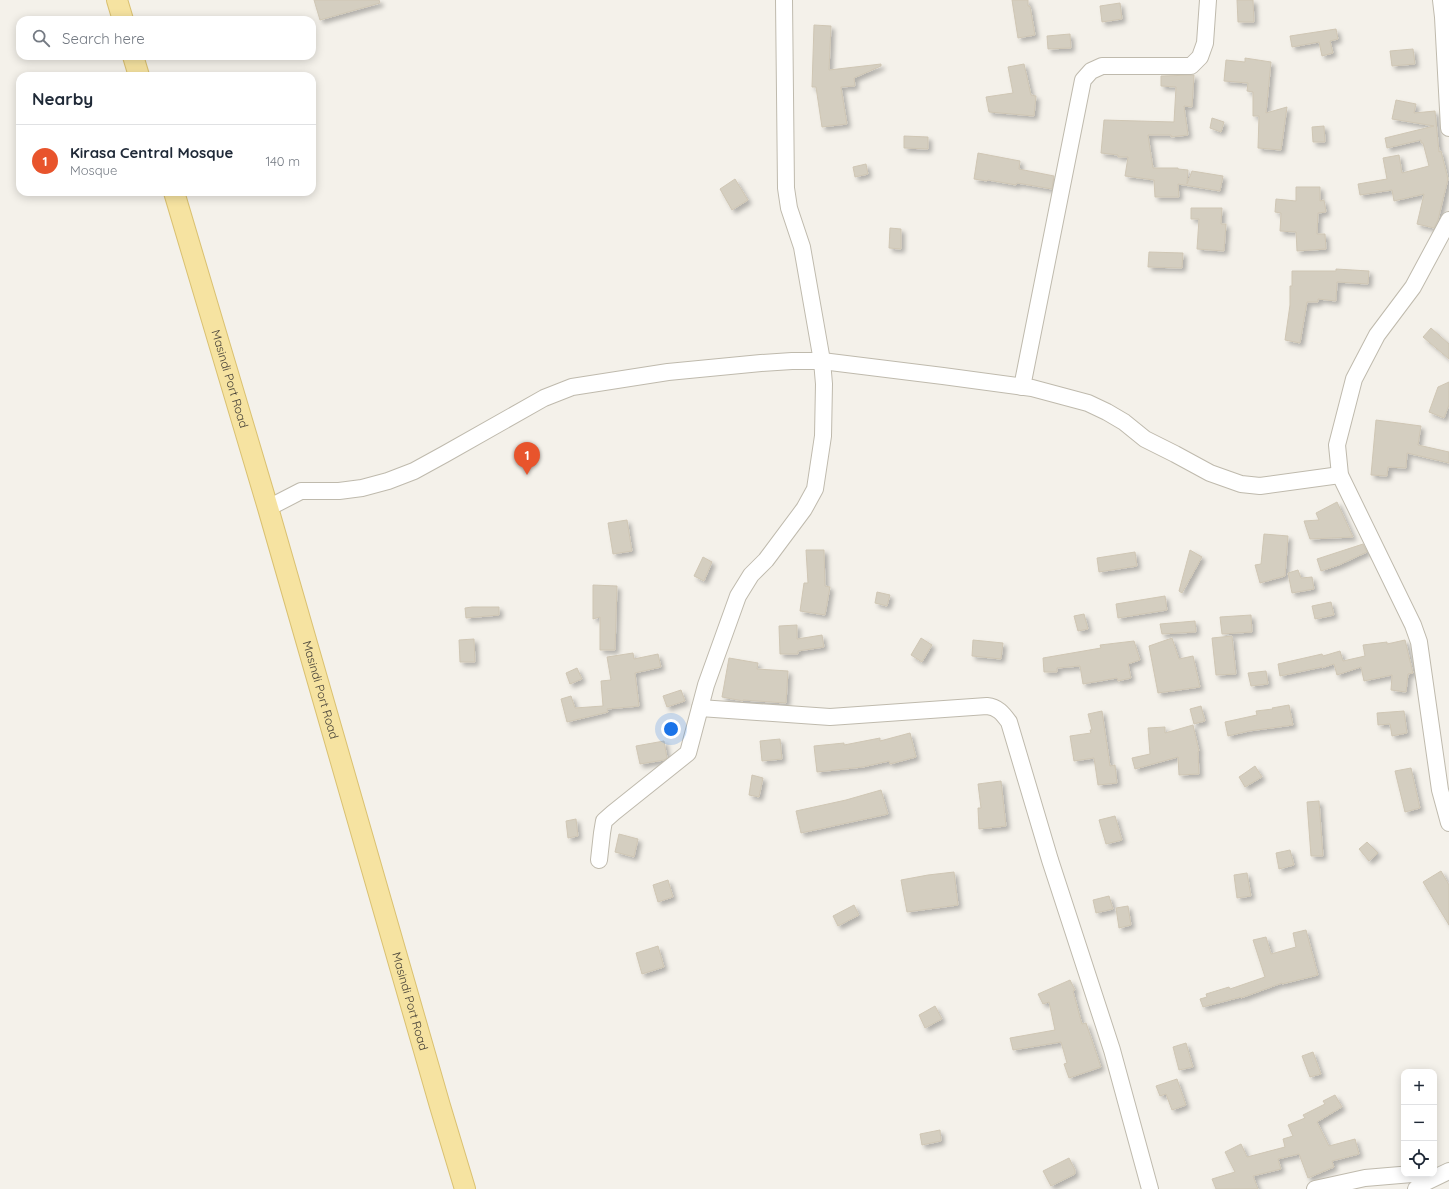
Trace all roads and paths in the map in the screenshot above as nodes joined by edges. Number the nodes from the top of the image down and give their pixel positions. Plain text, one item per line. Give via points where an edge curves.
1 (117, 0) edge
2 (784, 0) edge
3 (1208, 0) edge
4 (1440, 0) edge
5 (122, 16) edge
6 (1446, 18) edge
7 (135, 60) edge
8 (138, 72) edge
9 (1449, 128) edge
10 (175, 196) edge
11 (1449, 220) edge
12 (822, 361) junction
13 (1022, 387) junction
14 (1340, 475) junction
15 (268, 508) junction
16 (700, 708) junction
17 (1449, 823) edge
18 (599, 860) dead end
19 (1449, 1171) edge
20 (1437, 1172) edge
21 (1401, 1175) edge
22 (465, 1189) edge
23 (1150, 1189) edge
24 (1315, 1189) edge
25 (1416, 1189) edge

1 - 5 main road
2 - 12 street via 786,188 789,208 802,247
3 - 13 street via 1205,43 1200,57 1191,66 1102,66 1091,71 1084,80
4 - 6 street
6 - 9 street
7 - 8 main road
10 - 15 main road, Masindi Port Road
11 - 14 street via 1413,287 1377,335 1354,379 1337,445
12 - 13 street
12 - 15 street via 761,363 668,372 572,388 544,398 414,471 362,488 301,491
12 - 16 street via 823,436 815,489 804,509 766,560 751,575 738,596
13 - 14 street via 1088,403 1175,454 1241,484 1260,486
14 - 17 street via 1419,642 1440,790
15 - 22 main road, Masindi Port Road
16 - 18 street via 688,753 604,822
16 - 23 street via 830,717 987,706 1003,713 1009,722 1050,860 1112,1050
19 - 20 street
19 - 25 street
21 - 24 street via 1365,1178

